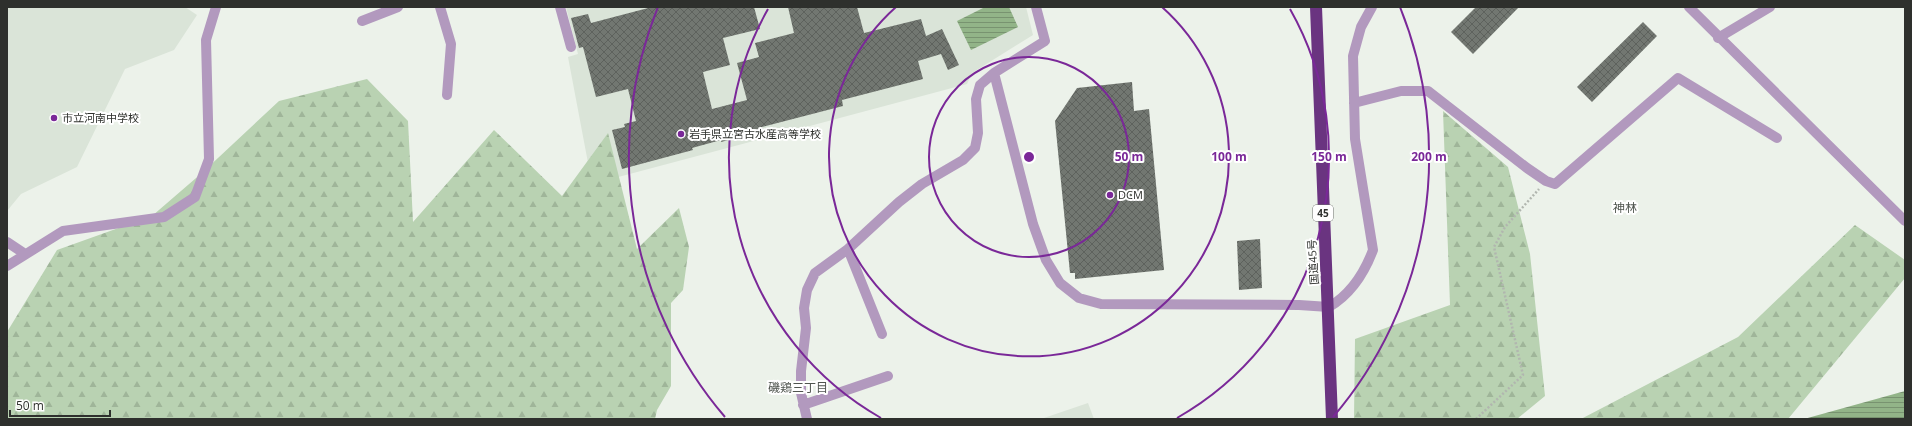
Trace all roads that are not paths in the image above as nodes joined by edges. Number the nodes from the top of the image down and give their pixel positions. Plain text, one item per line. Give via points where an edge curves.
1 (216, 7) edge
2 (398, 7) edge
3 (440, 7) edge
4 (560, 7) edge
5 (1036, 7) edge
6 (1316, 7) edge
7 (1372, 7) edge
8 (1689, 7) edge
9 (1770, 7) edge
10 (362, 20) dead end
11 (1718, 38) junction
12 (571, 46) dead end
13 (994, 73) junction
14 (447, 95) dead end
15 (1354, 103) junction
16 (1777, 138) dead end
17 (1905, 221) edge
18 (7, 242) edge
19 (848, 249) junction
20 (25, 254) junction
21 (7, 266) edge
22 (1329, 307) junction
23 (882, 334) dead end
24 (888, 376) dead end
25 (803, 405) junction
26 (807, 419) edge
27 (1332, 419) edge

1 - 20 street via 206,40 209,159 195,197 164,217 63,231
2 - 10 street
3 - 14 street via 451,44
4 - 12 street
5 - 13 street via 1045,41
6 - 22 highway, 国道45号 / 45 via 1323,216
7 - 15 street via 1361,27 1353,56
8 - 11 street
9 - 11 street
11 - 17 street
13 - 19 street via 980,84 976,99 978,133 975,148 963,160 922,184 899,202
13 - 22 street via 1046,260 1060,282 1079,298 1122,306
15 - 16 street via 1401,91 1428,91 1546,181 1555,184 1678,78
15 - 22 street via 1355,139 1373,250 1360,279
18 - 20 street
19 - 23 street
19 - 25 street via 815,274 807,290 801,371
20 - 21 street
22 - 27 highway, 国道45号 / 45
24 - 25 street
25 - 26 street

